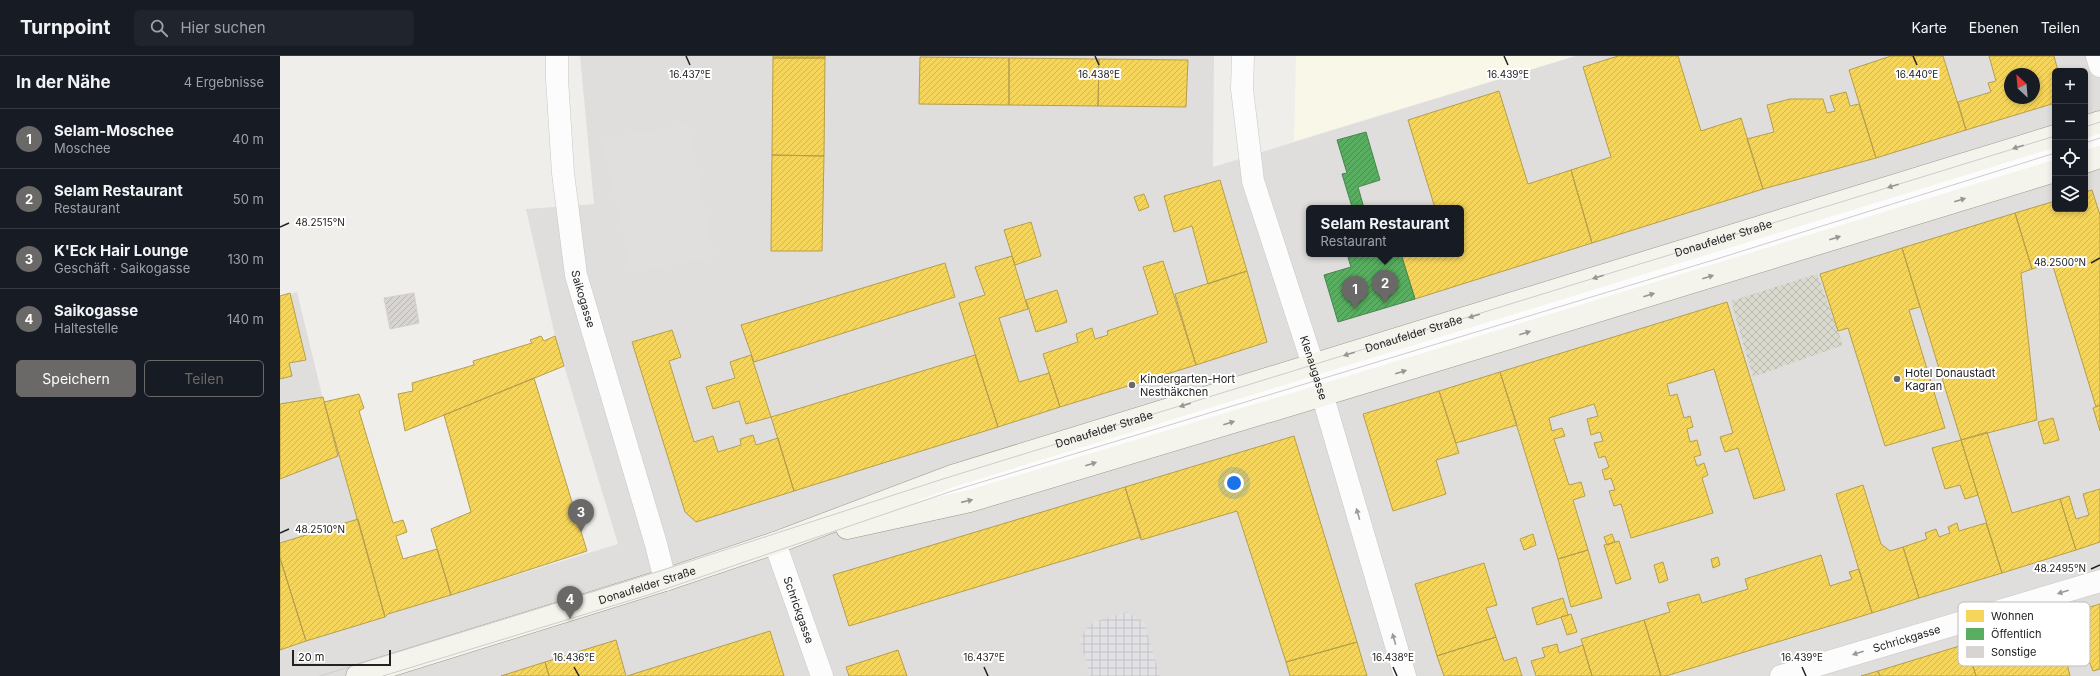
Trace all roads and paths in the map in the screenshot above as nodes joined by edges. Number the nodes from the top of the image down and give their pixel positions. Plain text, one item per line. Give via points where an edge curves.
1 (557, 56) edge
2 (1242, 56) edge
3 (2097, 56) edge
4 (2100, 66) edge
5 (2100, 122) edge
6 (2088, 126) edge
7 (2052, 137) edge
8 (2100, 138) edge
9 (2088, 142) edge
10 (2052, 154) edge
11 (2100, 157) edge
12 (2088, 161) edge
13 (2052, 172) edge
14 (1318, 380) junction
15 (775, 543) junction
16 (665, 580) junction
17 (2100, 581) edge
18 (2030, 602) edge
19 (1958, 623) edge
20 (380, 668) junction
21 (346, 676) edge
22 (357, 676) edge
23 (822, 676) edge
24 (1405, 676) edge
25 (1782, 676) edge

1 - 16 street, Saikogasse via 563,173 576,275
2 - 14 street, Klenaugasse via 1242,89 1253,181
3 - 4 street
5 - 6 main road
7 -> 14 main road, Donaufelder Straße
8 - 9 lane
10 - 14 lane, Donaufelder Straße
11 - 12 main road
14 -> 13 main road, Donaufelder Straße
14 -> 15 main road, Donaufelder Straße via 952,476
14 - 15 main road, Donaufelder Straße via 970,501
24 -> 14 street, Klenaugasse
15 - 16 main road, Donaufelder Straße
15 - 23 street, Schrickgasse
16 - 20 main road, Donaufelder Straße
17 -> 18 street, Schrickgasse
19 -> 25 street, Schrickgasse
20 - 21 main road, Donaufelder Straße
20 - 22 main road, Donaufelder Straße

